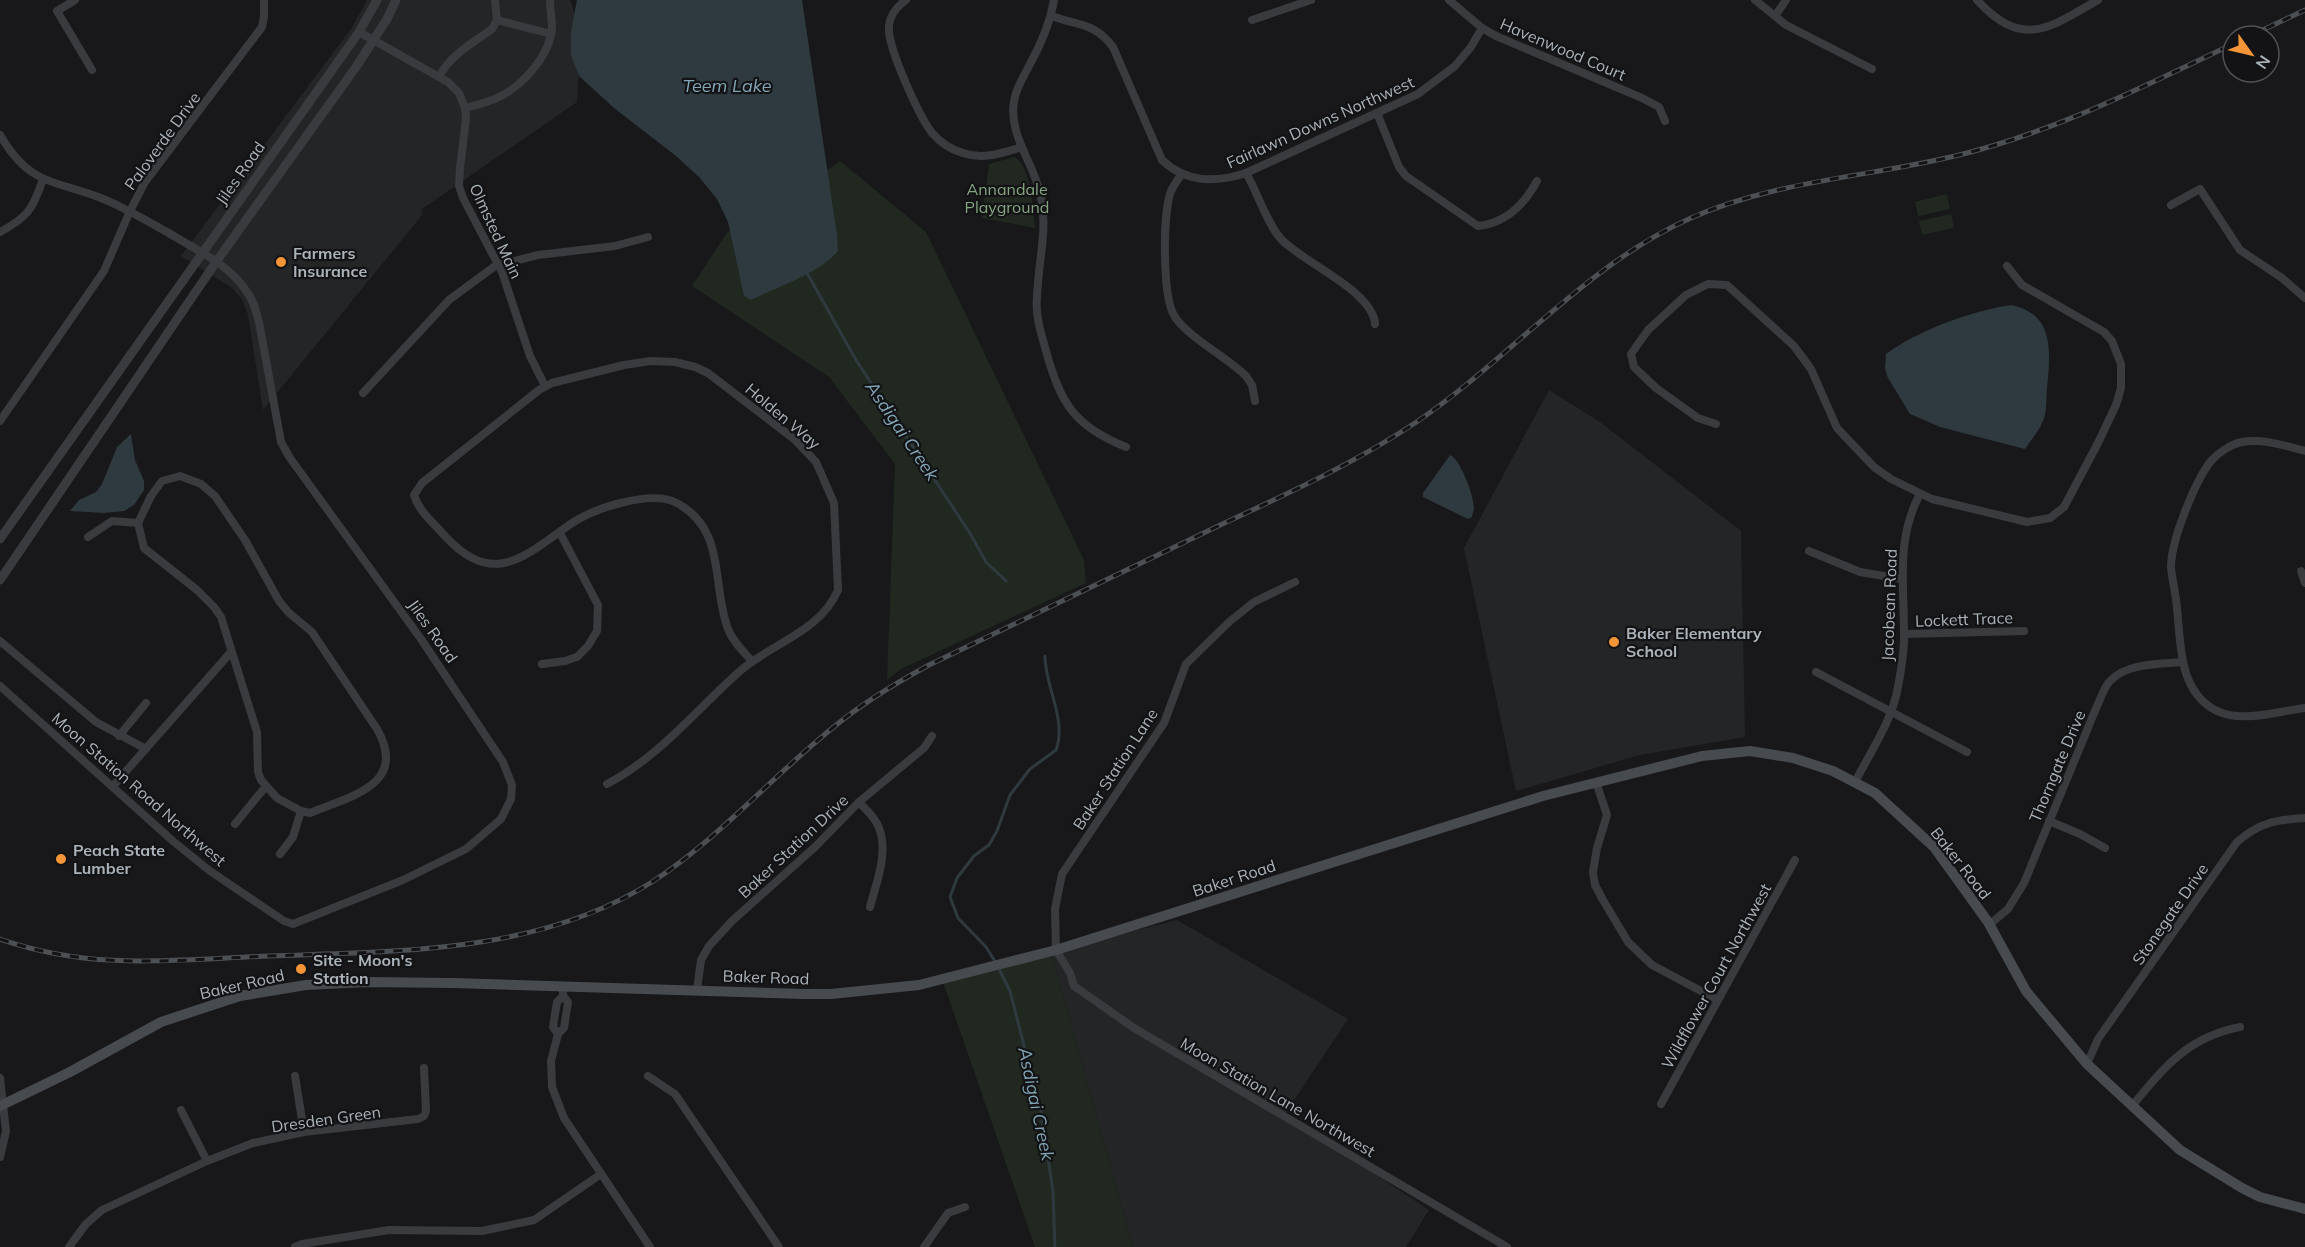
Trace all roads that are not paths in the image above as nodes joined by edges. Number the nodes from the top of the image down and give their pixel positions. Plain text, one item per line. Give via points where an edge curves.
1 (75, 0) edge
2 (377, 0) edge
3 (396, 0) edge
4 (495, 0) edge
5 (550, 0) edge
6 (906, 0) edge
7 (1054, 0) edge
8 (1311, 0) edge
9 (1449, 0) edge
10 (1755, 0) edge
11 (1786, 0) edge
12 (1977, 0) edge
13 (2098, 0) edge
14 (267, 1) edge
15 (1052, 16) junction
16 (1775, 16) junction
17 (497, 20) junction
18 (1252, 20) dead end
19 (1482, 28) junction
20 (359, 32) junction
21 (551, 34) junction
22 (373, 41) junction
23 (1872, 69) dead end
24 (92, 70) dead end
25 (439, 77) junction
26 (465, 108) junction
27 (1377, 113) junction
28 (1665, 121) dead end
29 (0, 135) edge
30 (1022, 147) junction
31 (1246, 173) junction
32 (1181, 174) junction
33 (44, 179) junction
34 (1536, 181) dead end
35 (2171, 205) dead end
36 (130, 211) junction
37 (0, 231) edge
38 (648, 237) dead end
39 (202, 253) junction
40 (216, 262) junction
41 (497, 265) junction
42 (2007, 266) dead end
43 (2305, 298) edge
44 (1375, 324) dead end
45 (545, 386) junction
46 (363, 393) dead end
47 (1255, 401) dead end
48 (0, 421) edge
49 (1716, 423) dead end
50 (1126, 447) dead end
51 (2305, 451) edge
52 (1920, 494) junction
53 (138, 523) junction
54 (561, 533) junction
55 (88, 537) dead end
56 (0, 539) edge
57 (1809, 551) dead end
58 (2301, 571) dead end
59 (1902, 579) junction
60 (0, 580) edge
61 (1295, 582) dead end
62 (2305, 583) edge
63 (2024, 631) dead end
64 (1905, 634) junction
65 (0, 640) edge
66 (231, 652) junction
67 (752, 661) junction
68 (2183, 662) junction
69 (542, 664) dead end
70 (1816, 672) dead end
71 (0, 686) edge
72 (146, 703) dead end
73 (2305, 708) edge
74 (1892, 712) junction
75 (119, 736) junction
76 (932, 736) dead end
77 (146, 748) junction
78 (1966, 752) dead end
79 (1596, 782) junction
80 (1855, 782) junction
81 (607, 784) dead end
82 (113, 786) junction
83 (266, 786) junction
84 (859, 802) junction
85 (302, 811) junction
86 (2305, 818) edge
87 (2049, 821) junction
88 (235, 824) dead end
89 (2104, 848) dead end
90 (280, 854) dead end
91 (1795, 860) dead end
92 (870, 907) dead end
93 (296, 924) joint
94 (1989, 925) junction
95 (1056, 950) junction
96 (698, 990) junction
97 (563, 991) junction
98 (1718, 1000) junction
99 (2240, 1027) dead end
100 (2087, 1064) junction
101 (424, 1068) dead end
102 (295, 1076) dead end
103 (648, 1076) dead end
104 (0, 1078) edge
105 (1660, 1104) dead end
106 (1, 1106) edge
107 (2132, 1106) junction
108 (181, 1110) dead end
109 (304, 1132) junction
110 (0, 1157) edge
111 (207, 1161) junction
112 (601, 1174) junction
113 (966, 1208) dead end
114 (2305, 1209) edge
115 (69, 1247) edge
116 (295, 1247) edge
117 (650, 1247) edge
118 (779, 1247) edge
119 (924, 1247) edge
120 (1507, 1247) edge

1 - 24 street via 57,11
2 - 20 street, Jiles Road
3 - 22 street, Jiles Road
4 - 17 street
5 - 21 street
6 - 30 street via 892,16 889,32 893,51 930,131 947,146 971,155 992,156
7 - 15 street
8 - 18 street
9 - 19 street, Havenwood Court
10 - 16 street
11 - 16 street
12 - 13 street via 2002,23 2027,31
14 - 36 street, Paloverde Drive via 262,27 145,182
15 - 30 street via 1014,100 1013,120
15 - 32 street via 1098,30 1105,37 1113,47 1162,160
16 - 23 street via 1798,33
17 - 21 street
17 - 25 street
19 - 27 street, Fairlawn Downs Northwest via 1455,66 1440,79
19 - 28 street, Havenwood Court via 1642,98 1659,107
20 - 22 street
20 - 39 street, Jiles Road
21 - 26 street via 540,60 507,93
22 - 25 street
22 - 40 street, Jiles Road
25 - 26 street via 459,93
26 - 41 street, Olmsted Main via 459,186 471,218
27 - 31 street, Fairlawn Downs Northwest
27 - 34 street via 1406,176 1478,226 1514,212
29 - 33 street via 18,161
30 - 50 street via 1032,166 1043,209 1037,308 1052,373 1071,410 1082,422 1096,434
31 - 32 street, Fairlawn Downs Northwest via 1217,180
31 - 44 street via 1280,238 1363,300 1375,317
32 - 47 street via 1170,191 1166,213 1170,307 1182,324 1246,376
33 - 36 street
33 - 37 street via 29,213
35 - 43 street via 2200,189 2240,250
36 - 39 street
36 - 48 street, Paloverde Drive via 104,271
38 - 41 street
39 - 40 street
39 - 56 street, Jiles Road
40 - 60 street, Jiles Road
40 - 93 street, Jiles Road via 237,279 255,308 277,428 290,458 421,639 503,762 512,785 511,799 501,819 466,849
41 - 45 street, Olmsted Main
41 - 46 street via 450,300
42 - 52 street via 2022,285 2096,326 2112,341 2122,376 2116,405 2064,507 2050,518 2027,522
45 - 54 street, Holden Way via 414,495 416,503 459,550 480,563 504,563 525,557
45 - 67 street, Holden Way via 624,365 675,362 695,367 708,373 813,457 834,503 838,590 818,619
49 - 52 street via 1698,418 1656,388 1634,367 1631,354 1661,317 1686,295 1708,284 1727,285 1794,346 1811,369 1837,428 1874,467
51 - 68 street via 2284,445 2241,442 2223,450 2204,471 2179,531 2171,567
52 - 59 street, Jacobean Road via 1910,512
53 - 55 street via 112,521
53 - 66 street via 144,548 214,607 221,617
53 - 85 street via 162,481 180,476 201,484 245,540 279,601 312,632 385,743 388,758 381,778 371,788 310,813
54 - 67 street via 584,517 636,499 668,499 686,509 707,532 728,629
54 - 69 street via 598,605 597,631 577,657
57 - 59 street via 1860,573
58 - 62 street
59 - 64 street, Jacobean Road
61 - 95 street, Baker Station Lane via 1254,602 1186,664 1164,723 1062,874 1055,909
63 - 64 street, Lockett Trace
64 - 74 street, Jacobean Road
65 - 75 street via 96,722
66 - 77 street
66 - 83 street via 257,732 258,772
67 - 81 street, Holden Way via 649,758
68 - 73 street via 2192,688 2204,702 2226,714 2240,716
68 - 87 street, Thorngate Drive via 2147,665 2111,680
70 - 74 street
71 - 82 street, Moon Station Road Northwest
72 - 75 street
74 - 78 street
74 - 80 street, Jacobean Road
75 - 77 street
76 - 84 street, Baker Station Drive via 924,748
77 - 82 street
79 - 80 main road, Baker Road via 1702,756 1750,751 1792,758
79 - 95 main road, Baker Road via 1520,802
79 - 98 street via 1607,815 1593,872 1603,900 1628,942 1652,965
80 - 94 main road, Baker Road via 1875,793 1934,847
82 - 93 street, Moon Station Road Northwest via 210,871 284,921
83 - 85 street via 277,798
83 - 88 street
84 - 92 street via 880,831 882,857
84 - 96 street, Baker Station Drive via 709,946 701,960
85 - 90 street via 293,837
86 - 100 street, Stonegate Drive via 2264,824 2237,842 2098,1039
87 - 89 street
87 - 94 street, Thorngate Drive via 2024,883 2008,909
91 - 98 street, Wildflower Court Northwest
94 - 100 main road, Baker Road via 2026,991
95 - 96 main road, Baker Road via 919,985 831,994
95 - 120 street, Moon Station Lane Northwest via 1074,986 1134,1028
96 - 97 main road, Baker Road
97 - 106 main road, Baker Road via 454,982 366,982 306,985 240,996 161,1022
97 - 112 street via 553,1027 558,1034 551,1061 552,1087 564,1118
98 - 105 street, Wildflower Court Northwest
99 - 107 street via 2208,1036 2186,1048
100 - 107 main road, Baker Road
101 - 109 street, Dresden Green via 424,1116
102 - 109 street
103 - 118 street via 675,1094
104 - 106 street
106 - 110 street via 6,1140
107 - 114 main road, Baker Road via 2180,1150 2242,1188 2279,1204
108 - 111 street
109 - 111 street, Dresden Green via 253,1143
111 - 115 street, Dresden Green via 102,1210
112 - 116 street via 534,1220 482,1231 389,1230
112 - 117 street
113 - 119 street via 948,1213

